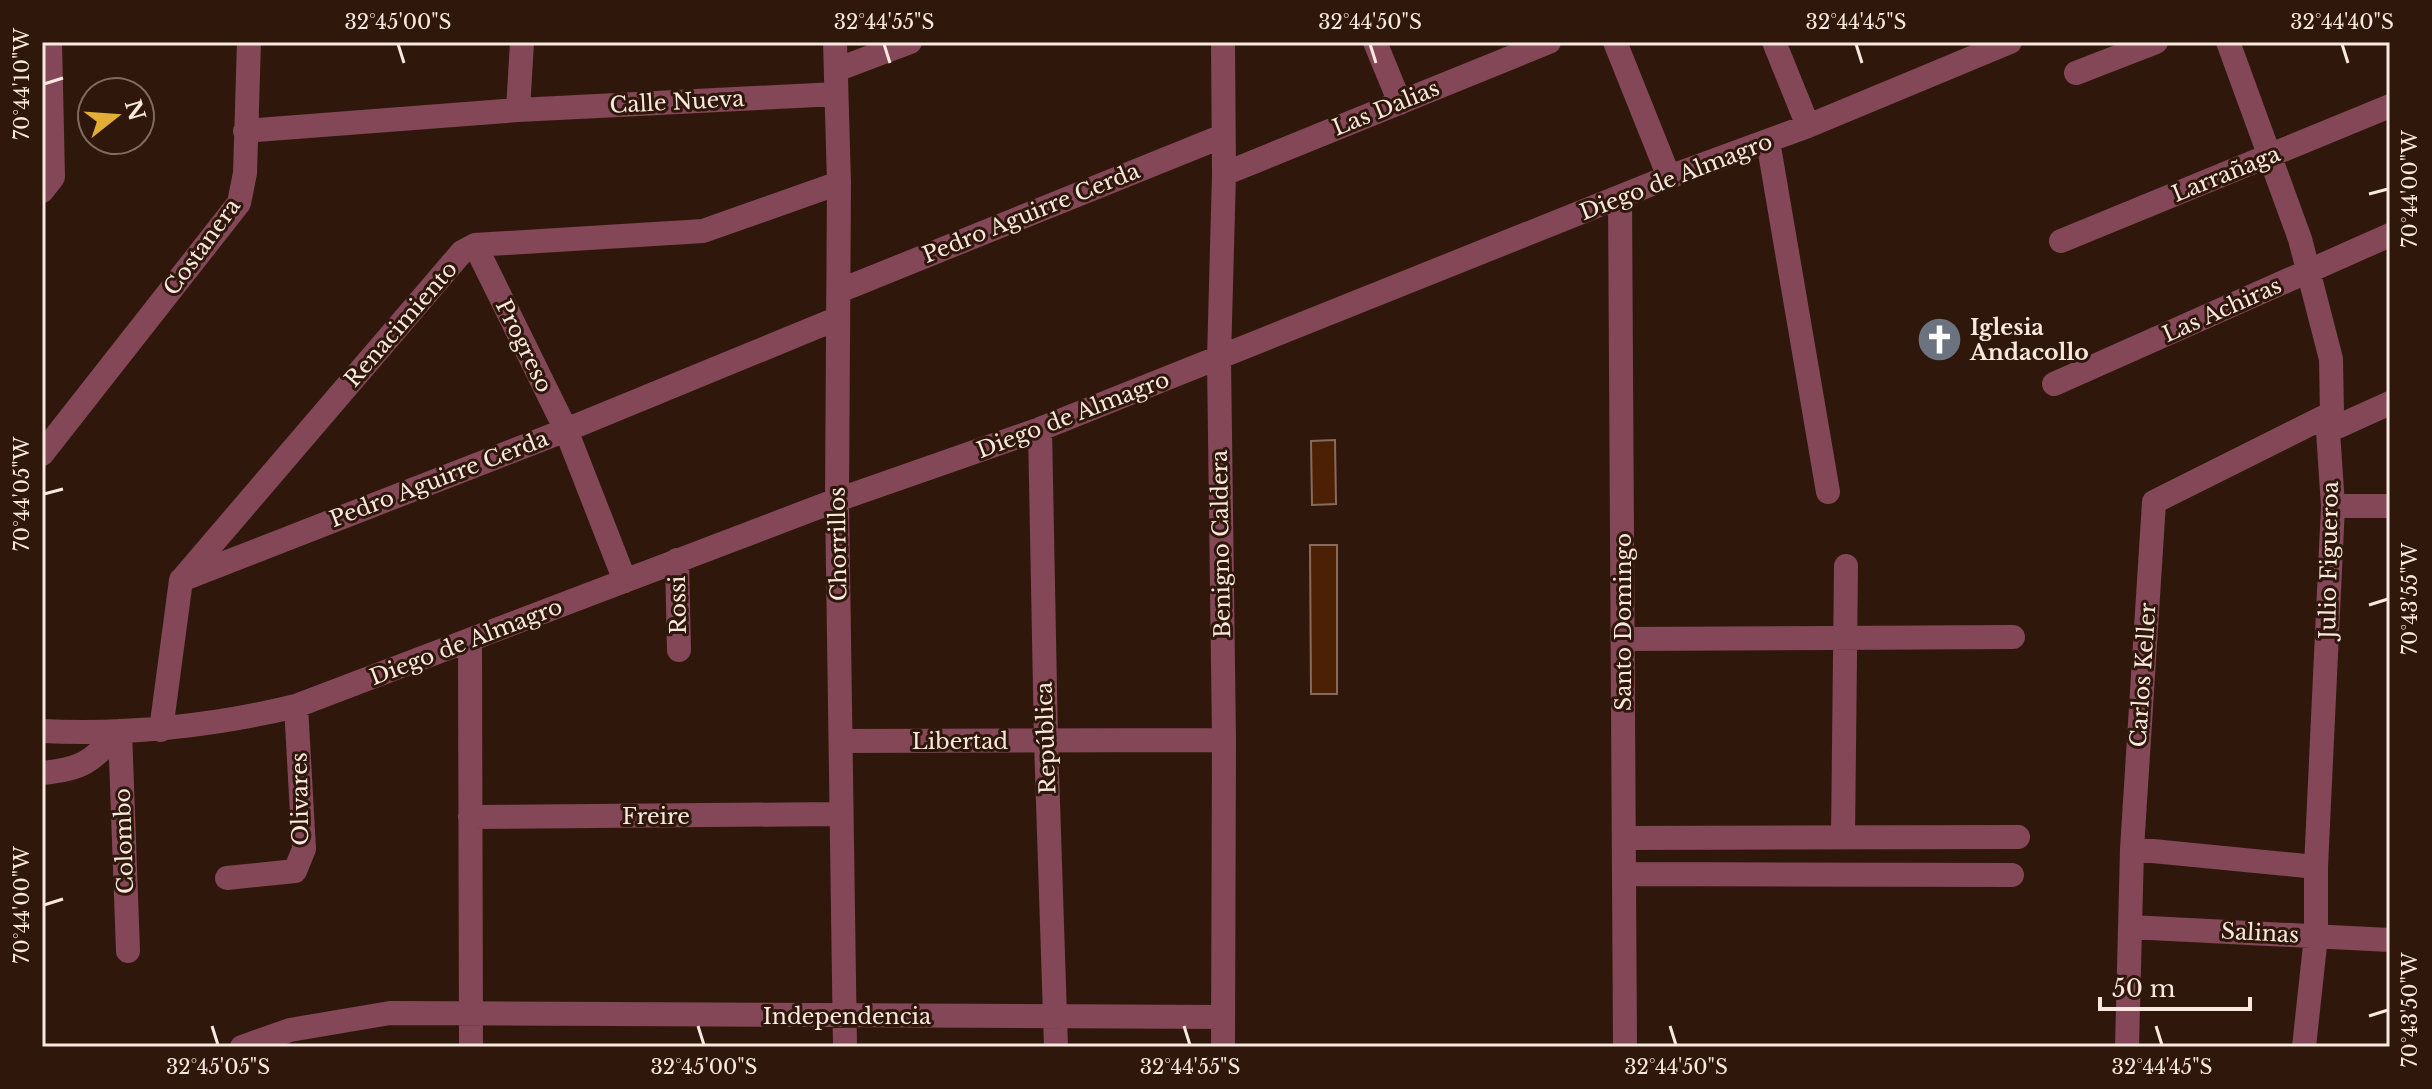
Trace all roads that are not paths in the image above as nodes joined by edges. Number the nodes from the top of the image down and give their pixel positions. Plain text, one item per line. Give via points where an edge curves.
1 (50, 42) edge
2 (249, 42) edge
3 (522, 42) edge
4 (835, 42) edge
5 (910, 42) edge
6 (1223, 42) edge
7 (1375, 42) edge
8 (1615, 42) edge
9 (1774, 42) edge
10 (2010, 42) edge
11 (2156, 42) edge
12 (2228, 42) edge
13 (1534, 45) edge
14 (2076, 73) dead end
15 (836, 82) junction
16 (1400, 103) junction
17 (2390, 106) edge
18 (518, 110) junction
19 (1808, 126) junction
20 (245, 131) junction
21 (1223, 136) junction
22 (1768, 141) junction
23 (2272, 156) junction
24 (1224, 174) junction
25 (1669, 177) junction
26 (839, 183) junction
27 (42, 191) edge
28 (1620, 197) junction
29 (2390, 235) edge
30 (2061, 241) dead end
31 (475, 245) junction
32 (2310, 271) junction
33 (839, 291) junction
34 (836, 319) junction
35 (1219, 359) junction
36 (2054, 384) dead end
37 (2390, 403) edge
38 (2330, 422) junction
39 (1040, 429) junction
40 (566, 430) junction
41 (42, 454) edge
42 (1828, 492) dead end
43 (837, 500) junction
44 (2333, 506) junction
45 (2390, 506) edge
46 (677, 560) junction
47 (1846, 566) dead end
48 (181, 580) junction
49 (625, 581) junction
50 (2013, 637) dead end
51 (1624, 639) junction
52 (1846, 639) junction
53 (470, 641) junction
54 (679, 650) dead end
55 (296, 706) junction
56 (161, 730) junction
57 (42, 731) edge
58 (120, 731) junction
59 (1224, 740) junction
60 (841, 741) junction
61 (1046, 741) junction
62 (42, 773) edge
63 (841, 814) junction
64 (470, 817) junction
65 (1843, 837) junction
66 (2018, 837) dead end
67 (1625, 838) junction
68 (2132, 849) junction
69 (2316, 867) junction
70 (1625, 874) junction
71 (2012, 875) dead end
72 (227, 878) dead end
73 (2130, 927) junction
74 (2316, 936) junction
75 (2390, 940) edge
76 (128, 951) dead end
77 (471, 1012) junction
78 (844, 1016) junction
79 (1056, 1016) junction
80 (1223, 1017) junction
81 (249, 1045) edge
82 (471, 1047) edge
83 (845, 1047) edge
84 (1056, 1047) edge
85 (1223, 1047) edge
86 (1625, 1047) edge
87 (2127, 1047) edge
88 (2304, 1047) edge

1 - 27 street via 53,177
2 - 20 street, Costanera
3 - 18 street
4 - 15 street, Chorrillos
5 - 15 street, Calle Nueva
6 - 21 street, Benigno Caldera
7 - 16 street
8 - 25 street
9 - 19 street
10 - 19 street, Diego de Almagro
11 - 14 street
12 - 23 street, Julio Figueroa
13 - 16 street, Las Dalias
15 - 18 street, Calle Nueva
15 - 26 street, Chorrillos
16 - 24 street, Las Dalias
17 - 23 street, Larrañaga
18 - 20 street, Calle Nueva
19 - 22 street, Diego de Almagro
20 - 41 street, Costanera via 239,203
21 - 24 street, Benigno Caldera
21 - 33 street, Pedro Aguirre Cerda
22 - 25 street, Diego de Almagro
22 - 42 street
23 - 30 street, Larrañaga
23 - 32 street, Julio Figueroa
24 - 35 street, Benigno Caldera
25 - 28 street, Diego de Almagro
26 - 31 street, Renacimiento via 703,231
26 - 33 street, Chorrillos
28 - 35 street, Diego de Almagro
28 - 51 street, Santo Domingo
29 - 32 street, Las Achiras
31 - 40 street, Progreso
31 - 48 street, Renacimiento via 462,252
32 - 36 street, Las Achiras
32 - 38 street, Julio Figueroa via 2331,359
33 - 34 street, Chorrillos
34 - 40 street, Pedro Aguirre Cerda
34 - 43 street, Chorrillos
35 - 39 street, Diego de Almagro
35 - 59 street, Benigno Caldera
37 - 38 street, Carlos Keller
38 - 44 street, Julio Figueroa
38 - 68 street, Carlos Keller via 2154,502
39 - 43 street, Diego de Almagro
39 - 61 street, República
40 - 48 street, Pedro Aguirre Cerda
40 - 49 street, Progreso
43 - 46 street, Diego de Almagro
43 - 60 street, Chorrillos
44 - 45 street
44 - 69 street, Julio Figueroa
46 - 49 street, Diego de Almagro
46 - 54 street, Rossi
47 - 52 street
48 - 56 street
49 - 53 street, Diego de Almagro
50 - 52 street
51 - 52 street
51 - 67 street, Santo Domingo
52 - 65 street
53 - 55 street, Diego de Almagro
53 - 64 street
55 - 56 street, Diego de Almagro
55 - 72 street, Olivares via 304,849 295,871
56 - 58 street, Diego de Almagro
57 - 58 street, Diego de Almagro
58 - 62 street via 89,763
58 - 76 street, Colombo
59 - 61 street, Libertad
59 - 80 street, Benigno Caldera
60 - 61 street, Libertad
60 - 63 street, Chorrillos
61 - 79 street, República
63 - 64 street, Freire
63 - 78 street, Chorrillos
64 - 77 street
65 - 66 street
65 - 67 street
67 - 70 street, Santo Domingo
68 - 69 street
68 - 73 street, Carlos Keller
69 - 74 street, Julio Figueroa
70 - 71 street
70 - 86 street, Santo Domingo
73 - 74 street, Salinas
73 - 87 street, Carlos Keller
74 - 75 street, Salinas
74 - 88 street, Julio Figueroa
77 - 78 street, Independencia
77 - 81 street, Independencia via 390,1013 290,1030
77 - 82 street
78 - 79 street, Independencia
78 - 83 street, Chorrillos
79 - 80 street, Independencia
79 - 84 street, República
80 - 85 street, Benigno Caldera

